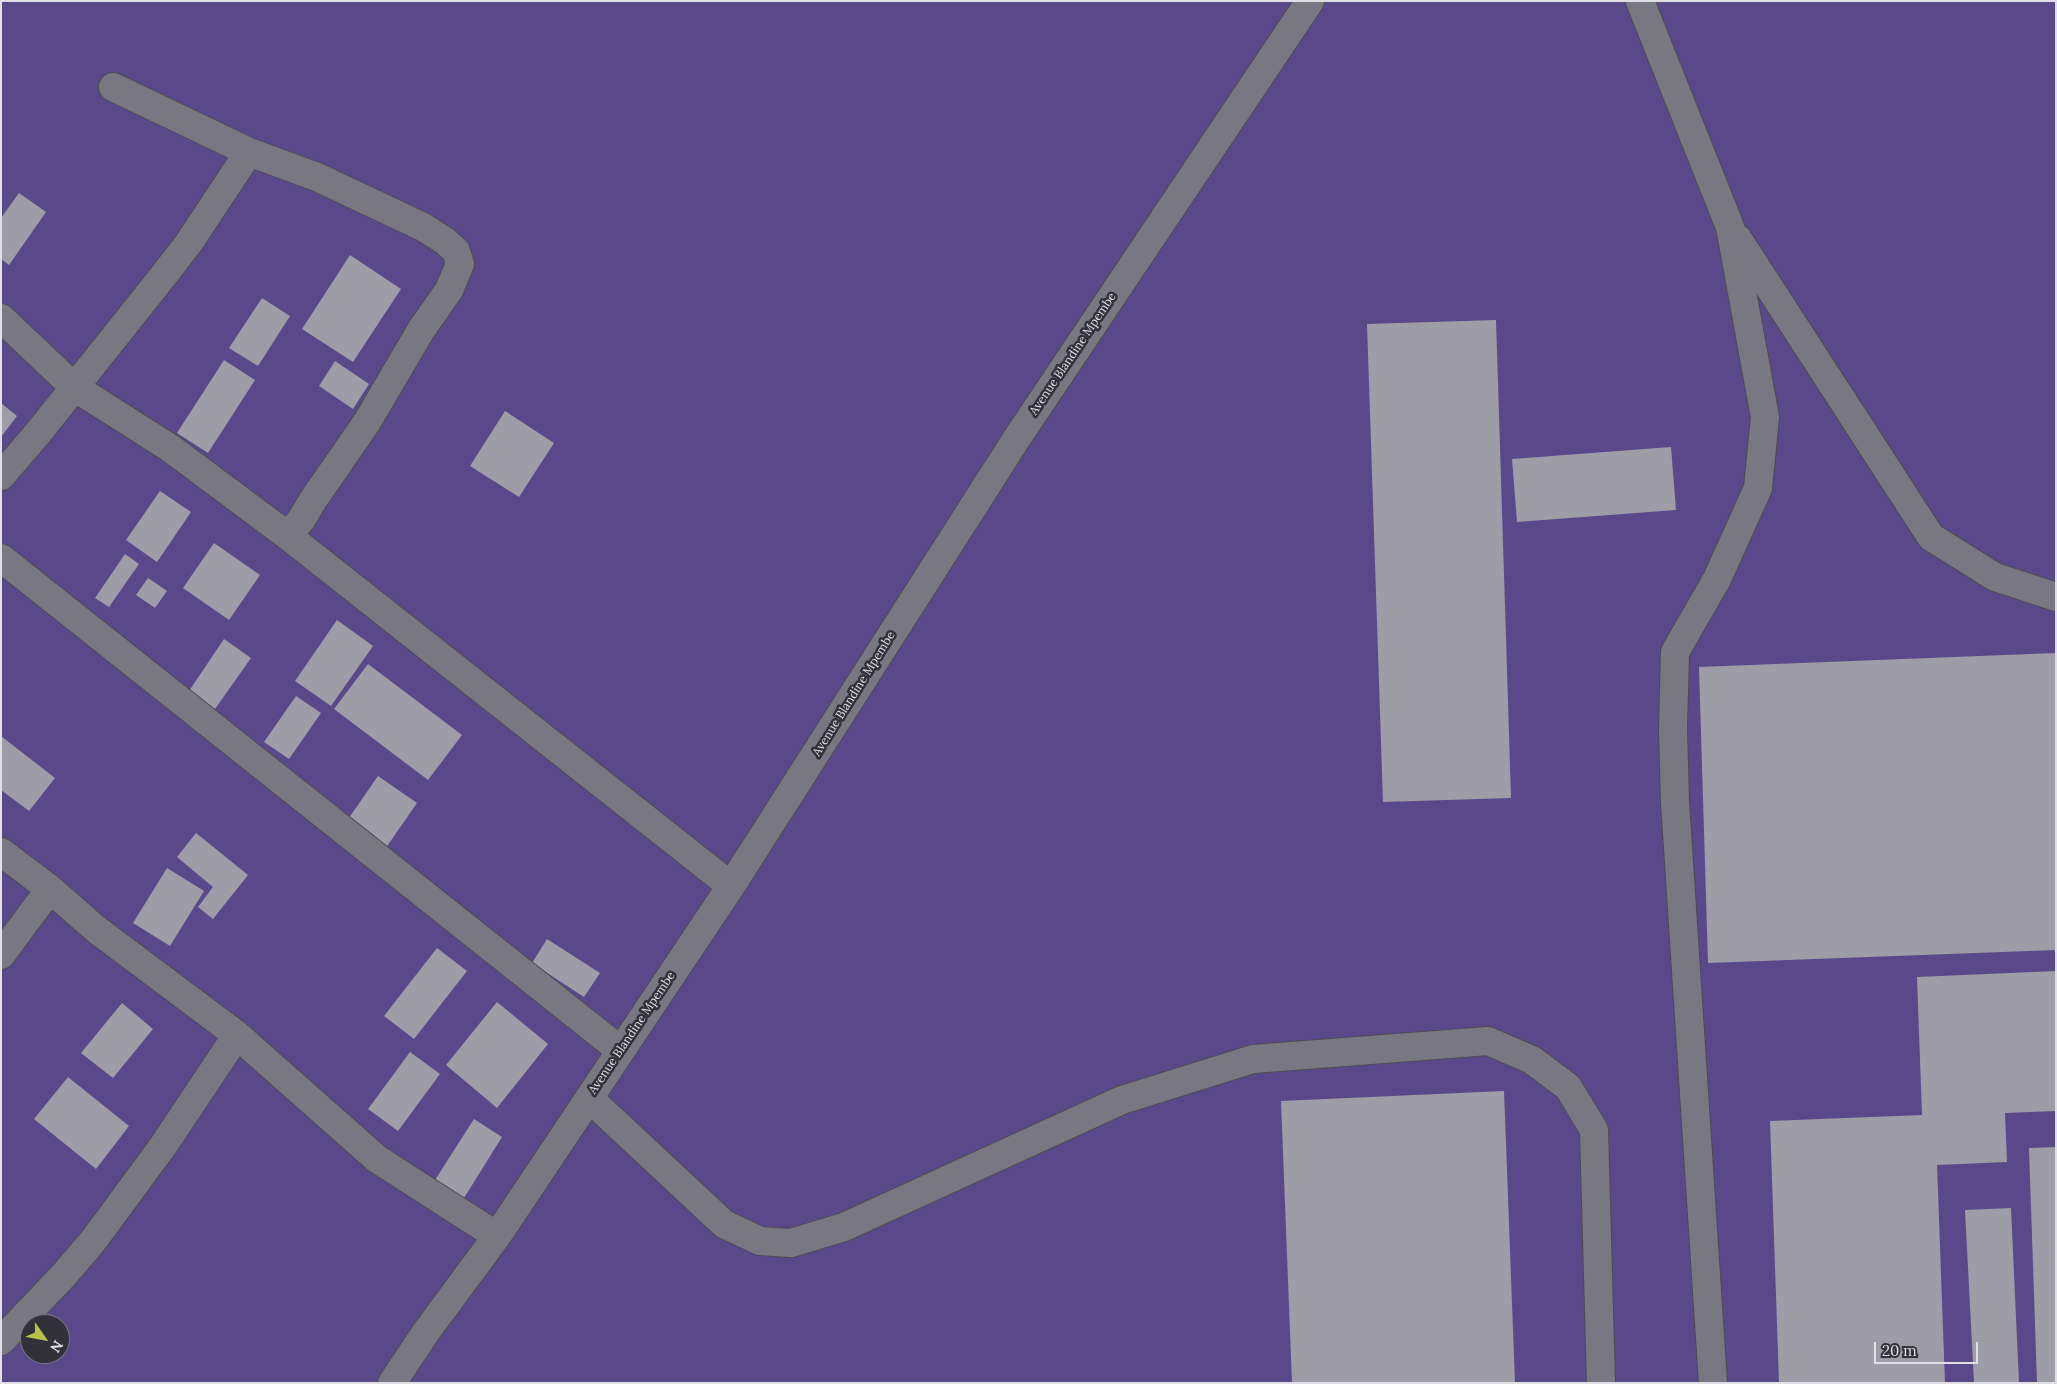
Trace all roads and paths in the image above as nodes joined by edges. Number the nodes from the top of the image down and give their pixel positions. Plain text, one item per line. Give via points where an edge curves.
1 (1310, 1) edge
2 (1640, 1) edge
3 (113, 87) dead end
4 (249, 152) junction
5 (1730, 228) junction
6 (1, 318) edge
7 (74, 388) junction
8 (1, 476) edge
9 (288, 536) junction
10 (1, 558) edge
11 (2056, 596) edge
12 (1, 852) edge
13 (731, 886) junction
14 (50, 889) junction
15 (1, 955) edge
16 (237, 1035) junction
17 (620, 1050) junction
18 (589, 1098) junction
19 (497, 1236) junction
20 (1, 1341) edge
21 (392, 1383) edge
22 (1602, 1383) edge
23 (1713, 1383) edge

1 - 13 street, Avenue Blandine Mpembe via 1017,438
2 - 5 street
3 - 4 street
4 - 7 street via 188,244
4 - 9 street via 317,177 423,227 456,251 460,264 449,290 421,330 367,422
5 - 11 street via 1931,537 1995,577
5 - 23 street via 1765,417 1758,488 1717,579 1676,652 1672,729
6 - 7 street
7 - 8 street
7 - 9 street via 170,448
9 - 13 street
10 - 17 street
12 - 14 street
13 - 17 street, Avenue Blandine Mpembe
14 - 15 street
14 - 16 street via 96,930
16 - 19 street via 377,1159
16 - 20 street via 192,1105 108,1221 62,1278
17 - 18 street, Avenue Blandine Mpembe
18 - 19 street, Avenue Blandine Mpembe
18 - 22 street via 724,1224 760,1241 791,1243 844,1227 1122,1100 1254,1059 1488,1041 1532,1060 1568,1087 1594,1130
19 - 21 street, Avenue Blandine Mpembe

